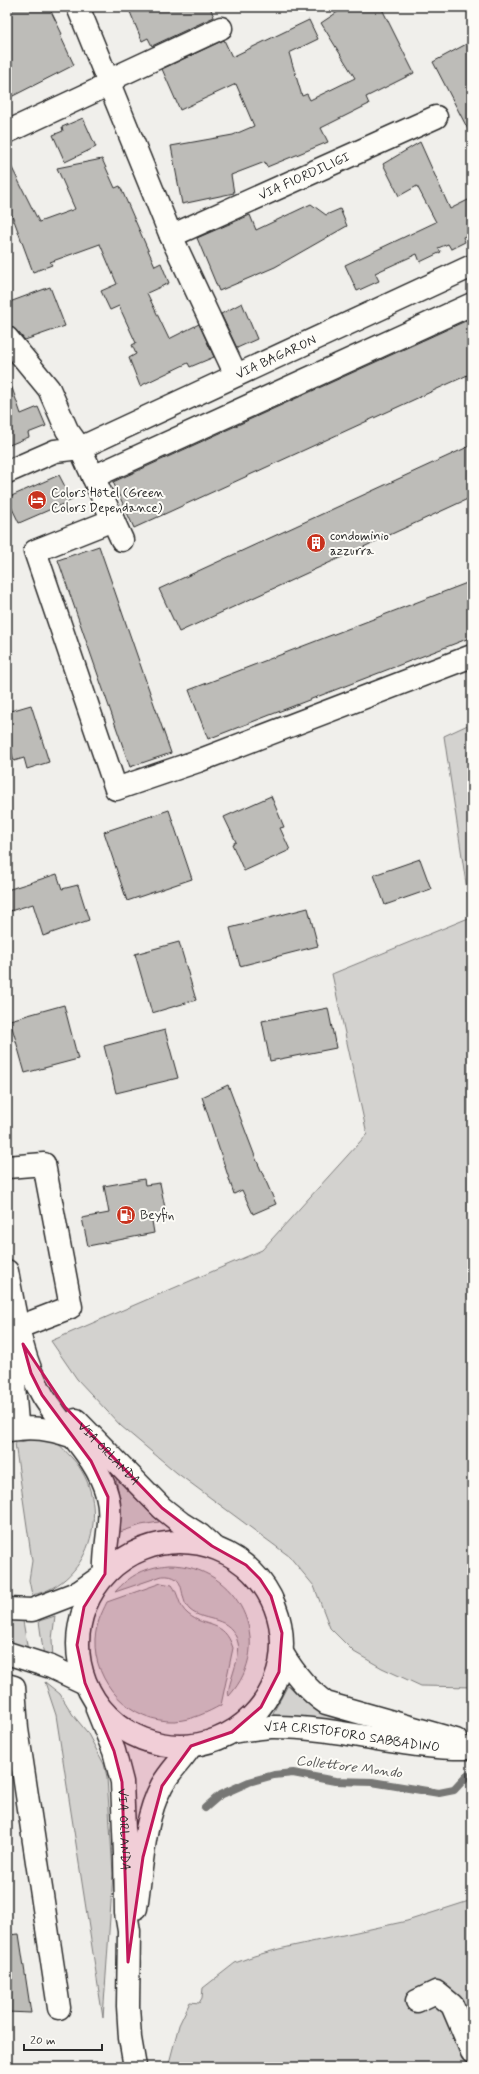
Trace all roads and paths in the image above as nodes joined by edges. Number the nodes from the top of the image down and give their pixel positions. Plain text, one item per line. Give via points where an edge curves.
1 (78, 7) edge
2 (221, 28) dead end
3 (110, 84) junction
4 (436, 117) dead end
5 (7, 132) edge
6 (171, 236) junction
7 (472, 266) edge
8 (472, 304) edge
9 (7, 338) edge
10 (236, 376) junction
11 (80, 448) junction
12 (7, 472) edge
13 (93, 477) junction
14 (113, 520) junction
15 (122, 540) dead end
16 (472, 656) edge
17 (7, 1167) edge
18 (7, 1271) edge
19 (19, 1327) junction
20 (9, 1430) edge
21 (71, 1436) junction
22 (212, 1546) junction
23 (105, 1574) junction
24 (7, 1609) edge
25 (7, 1653) edge
26 (282, 1653) junction
27 (10, 1686) edge
28 (90, 1692) junction
29 (232, 1732) junction
30 (191, 1746) junction
31 (472, 1747) edge
32 (128, 1962) junction
33 (417, 2001) dead end
34 (59, 2008) dead end
35 (472, 2052) edge
36 (135, 2067) edge

1 - 3 main road
2 - 3 main road via 118,76
3 - 5 main road
3 - 6 main road
4 - 6 main road, VIA FIORDILIGI
6 - 10 main road
7 - 10 main road, VIA BAGARON
8 - 13 main road
9 - 11 main road via 49,389 67,430
10 - 11 main road, VIA BAGARON
11 - 12 main road, VIA BAGARON via 55,451
11 - 13 main road
13 - 14 main road
14 - 15 main road
14 - 16 main road via 35,551 116,790
17 - 19 main road via 44,1164 71,1307
18 - 19 main road, VIA ORLANDA
19 - 20 main road via 12,1345 17,1422
19 - 21 main road, VIA ORLANDA via 31,1373 42,1395
19 - 22 main road, VIA ORLANDA via 65,1407 89,1435 162,1508
20 - 21 main road via 27,1427 47,1428
21 - 23 main road, VIA ORLANDA via 91,1462 104,1484 108,1497
22 - 23 main road via 174,1541 155,1544 119,1561
22 - 26 main road via 236,1558 260,1579 271,1596 278,1614 282,1633
23 - 24 main road via 79,1592 32,1610
23 - 28 main road, VIA ORLANDA via 93,1589 84,1607 79,1626 80,1664
25 - 28 main road via 51,1667
26 - 29 main road via 279,1672 261,1707 248,1721
26 - 31 main road, VIA CRISTOFORO SABBADINO via 312,1694 326,1703
27 - 34 main road
28 - 30 main road via 106,1716 138,1738 176,1747
28 - 32 main road, VIA ORLANDA via 114,1751 122,1782 126,1914 129,1931
29 - 30 main road via 214,1741
29 - 31 main road, VIA CRISTOFORO SABBADINO via 271,1727 298,1728 405,1745 443,1749
30 - 32 main road, VIA ORLANDA via 162,1786 154,1807 143,1857
32 - 36 main road, VIA ORLANDA via 129,2025
33 - 35 main road via 436,1992 452,2005

